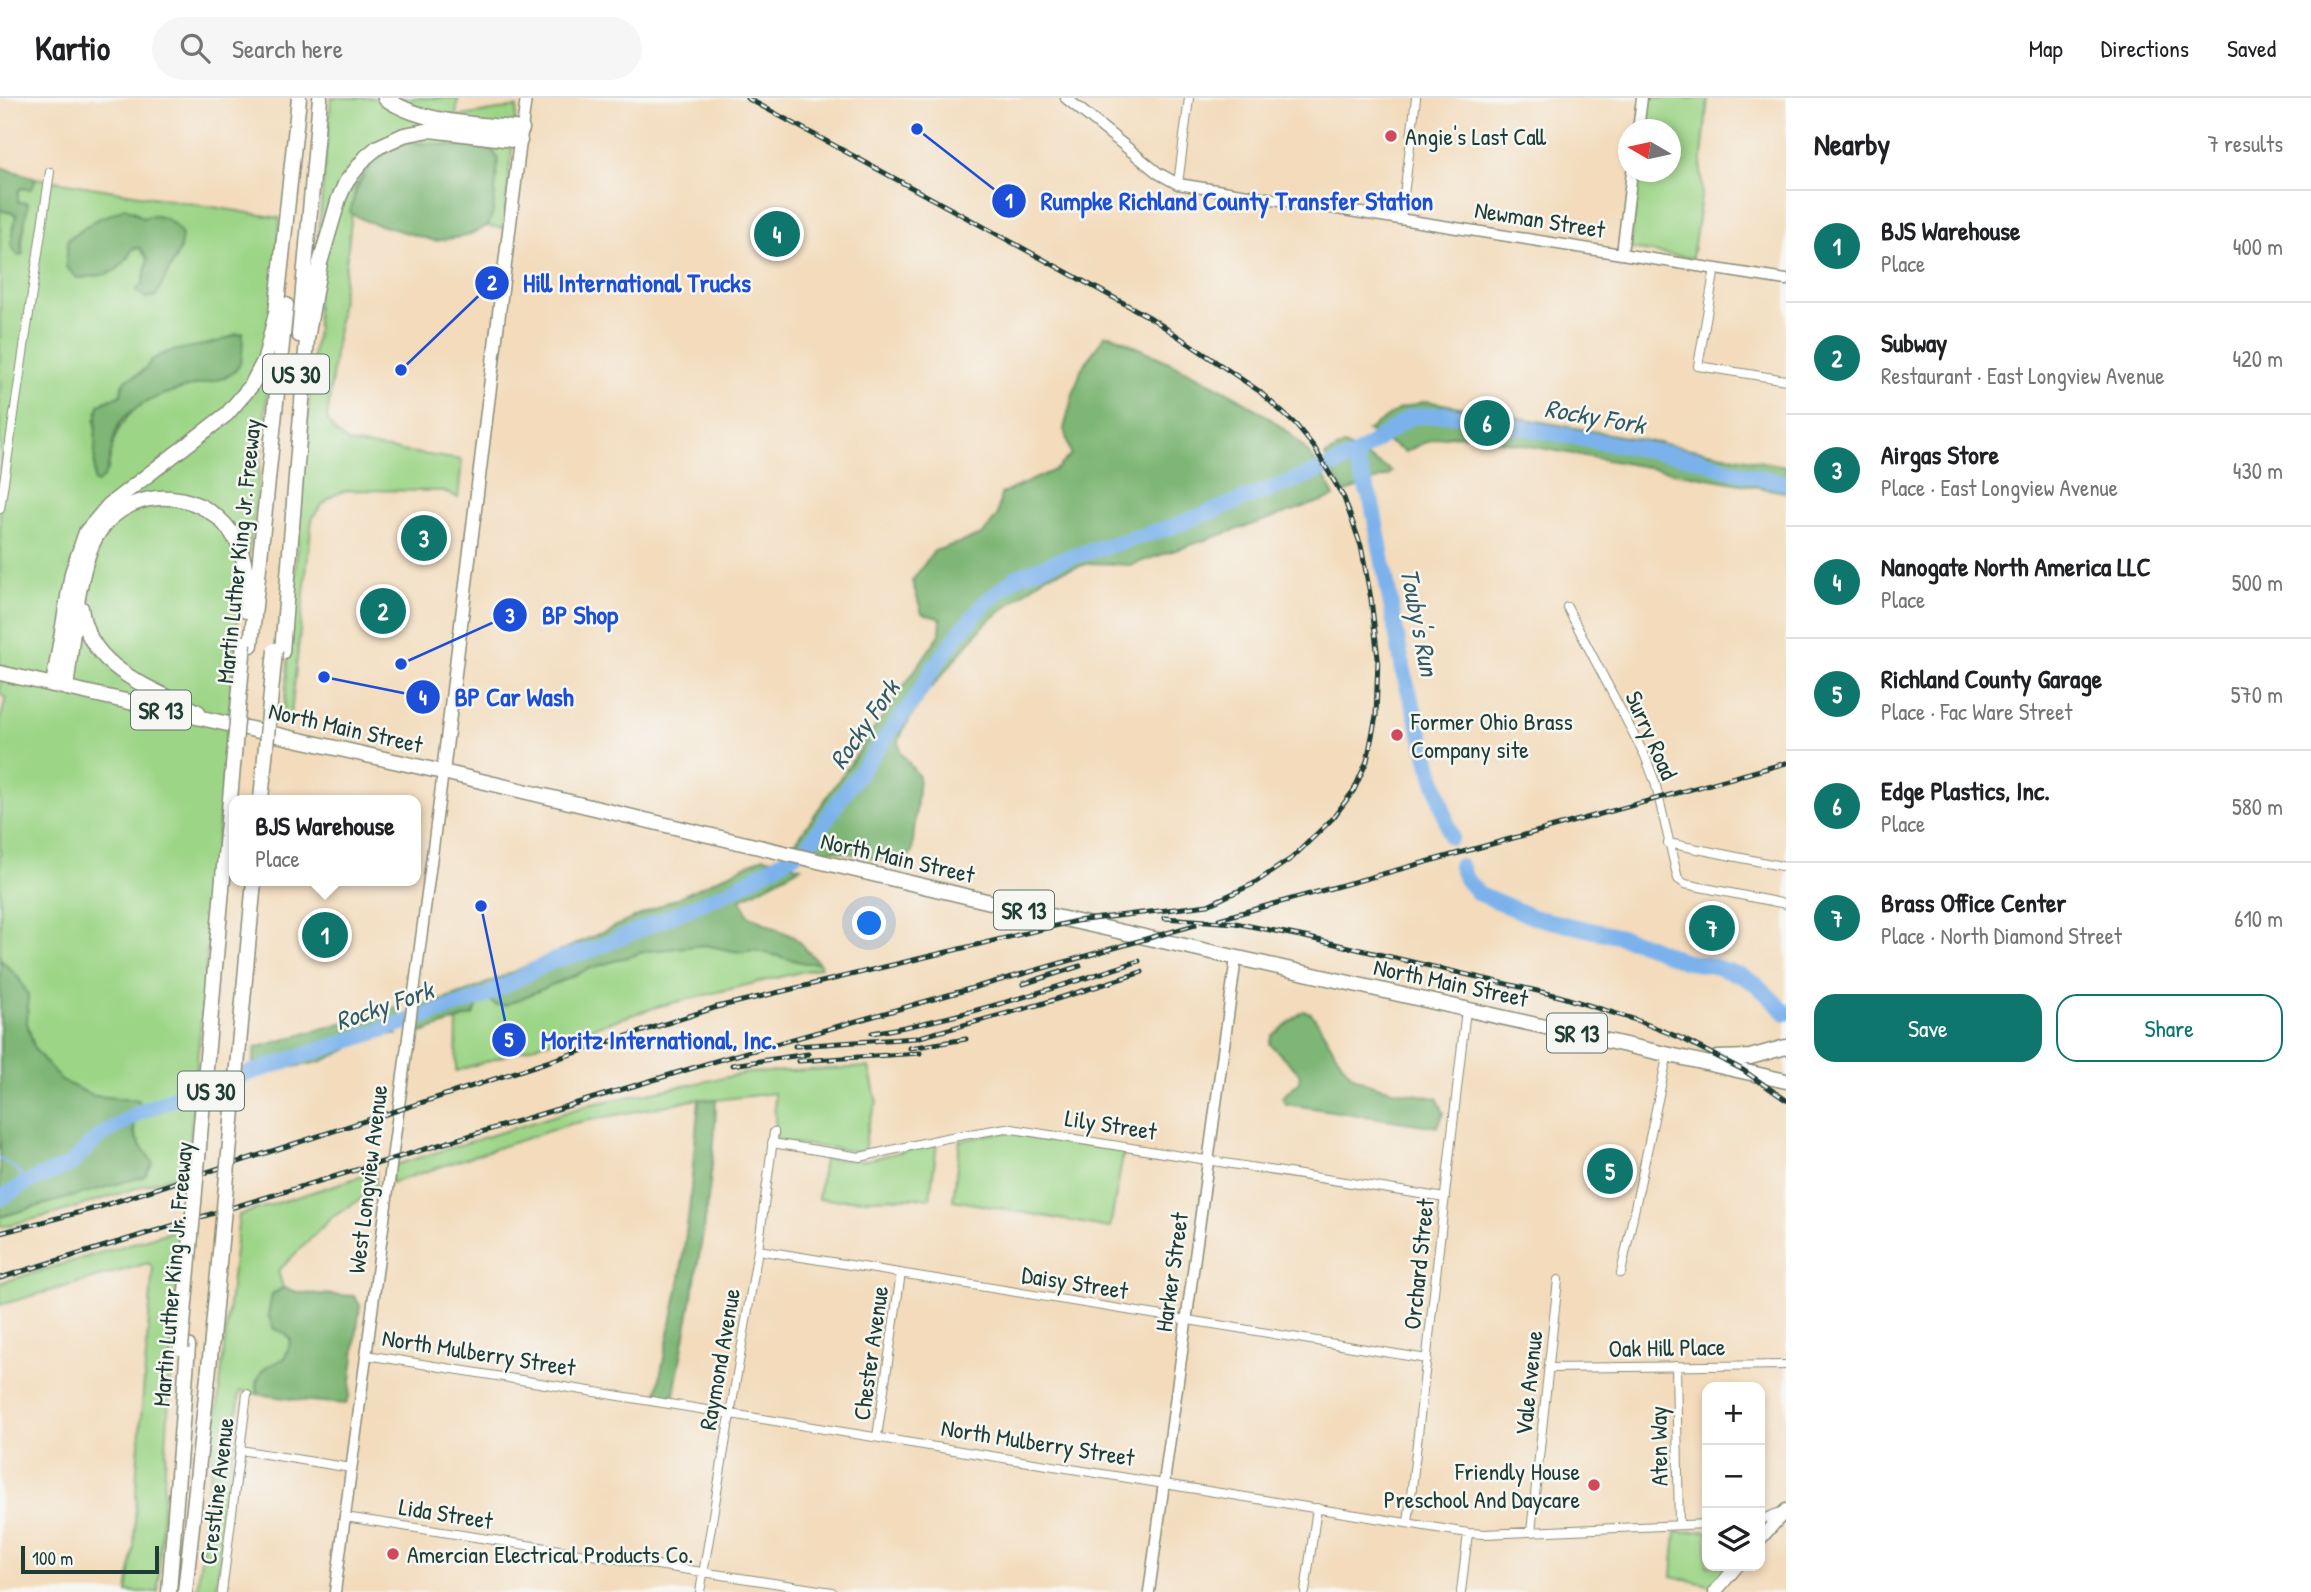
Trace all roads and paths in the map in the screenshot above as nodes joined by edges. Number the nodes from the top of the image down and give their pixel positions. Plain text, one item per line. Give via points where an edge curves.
1 (299, 98) edge
2 (305, 98) edge
3 (320, 98) edge
4 (385, 98) edge
5 (526, 98) edge
6 (1066, 98) edge
7 (1189, 98) edge
8 (1416, 98) edge
9 (1642, 98) edge
10 (1639, 119) edge
11 (521, 135) junction
12 (50, 172) dead end
13 (1631, 182) edge
14 (1178, 184) junction
15 (1401, 219) junction
16 (1622, 253) junction
17 (1715, 268) junction
18 (1786, 280) edge
19 (1786, 380) edge
20 (0, 509) edge
21 (80, 594) junction
22 (1567, 607) dead end
23 (248, 644) junction
24 (278, 651) junction
25 (0, 673) edge
26 (59, 687) junction
27 (218, 722) junction
28 (443, 772) junction
29 (234, 795) edge
30 (237, 795) edge
31 (262, 795) edge
32 (268, 795) edge
33 (1668, 844) junction
34 (229, 853) edge
35 (1786, 867) edge
36 (229, 886) edge
37 (254, 886) edge
38 (261, 886) edge
39 (1786, 904) edge
40 (1236, 958) junction
41 (1466, 1009) junction
42 (1786, 1047) edge
43 (1668, 1053) junction
44 (1688, 1058) junction
45 (1786, 1081) edge
46 (774, 1132) dead end
47 (772, 1143) junction
48 (1207, 1160) junction
49 (1445, 1198) junction
50 (758, 1250) junction
51 (901, 1273) junction
52 (1621, 1273) dead end
53 (1558, 1280) dead end
54 (1186, 1320) junction
55 (216, 1337) junction
56 (184, 1347) junction
57 (366, 1355) junction
58 (1427, 1359) junction
59 (1786, 1365) edge
60 (1676, 1366) junction
61 (1549, 1368) junction
62 (247, 1394) dead end
63 (728, 1414) junction
64 (877, 1437) junction
65 (240, 1450) junction
66 (351, 1468) junction
67 (1164, 1484) junction
68 (1317, 1508) junction
69 (1786, 1508) edge
70 (345, 1517) junction
71 (1765, 1518) edge
72 (1408, 1523) junction
73 (1702, 1524) edge
74 (1679, 1525) junction
75 (1531, 1532) junction
76 (1468, 1533) junction
77 (1765, 1533) edge
78 (1734, 1571) edge
79 (703, 1572) junction
80 (1720, 1591) edge
81 (169, 1592) edge
82 (186, 1592) edge
83 (222, 1592) edge
84 (335, 1592) edge
85 (699, 1592) edge
86 (832, 1592) edge
87 (1149, 1592) edge
88 (1306, 1592) edge
89 (1461, 1592) edge

1 - 26 highway via 276,313 265,359 251,386 227,415 109,505 86,532 72,573
2 - 23 highway, Martin Luther King Jr. Freeway / US 30
3 - 24 highway, Martin Luther King Jr. Freeway / US 30 via 299,325
4 - 11 highway via 422,116
5 - 11 street
6 - 14 street, Newman Street
7 - 14 street
8 - 15 street
9 - 10 street
11 - 24 highway via 430,130 404,135 366,156 346,182 320,263 307,339
11 - 28 main road
12 - 20 street
13 - 16 street
14 - 15 street, Newman Street
15 - 16 street, Newman Street
16 - 17 street, Newman Street
17 - 18 street, Newman Street
17 - 19 street via 1698,366
21 - 23 highway via 89,551 113,517 139,502 188,500 223,523 237,542 247,586
21 - 26 highway
21 - 27 highway via 87,631 108,661 136,681
22 - 33 street, Surry Road via 1645,756
23 - 29 highway, bridge
23 - 30 highway, Martin Luther King Jr. Freeway / US 30
24 - 31 highway, Martin Luther King Jr. Freeway / US 30, bridge
24 - 32 highway
25 - 26 highway, North Main Street / SR 13
26 - 27 highway, North Main Street / SR 13
27 - 28 highway, North Main Street / SR 13
28 - 40 highway, North Main Street / SR 13
28 - 57 street, West Longview Avenue
33 - 35 street
33 - 39 street, Surry Road via 1677,877 1685,884
34 - 56 highway, bridge
36 - 56 highway, Martin Luther King Jr. Freeway / US 30
37 - 55 highway, Martin Luther King Jr. Freeway / US 30, bridge
38 - 55 highway
40 - 41 highway, North Main Street / SR 13
40 - 48 street, Harker Street
41 - 43 highway, North Main Street / SR 13
41 - 49 street, Orchard Street
42 - 44 highway, SR 13 via 1750,1057
43 - 44 highway, North Main Street / SR 13
43 - 52 street
44 - 45 highway, North Main Street / SR 13
46 - 47 street, Raymond Avenue
47 - 48 street, Lily Street via 860,1157 1006,1128
47 - 50 street, Raymond Avenue
48 - 49 street, Lily Street
48 - 54 street, Harker Street
49 - 58 street, Orchard Street
50 - 51 street, Daisy Street
50 - 63 street, Raymond Avenue
51 - 54 street, Daisy Street
51 - 64 street, Chester Avenue
53 - 61 street, Vale Avenue
54 - 58 street, Daisy Street
54 - 67 street, Harker Street
55 - 82 highway, Martin Luther King Jr. Freeway / US 30
56 - 81 highway, Martin Luther King Jr. Freeway / US 30
57 - 63 street, North Mulberry Street
57 - 66 street, West Longview Avenue
58 - 72 street, Orchard Street
59 - 60 street, Oak Hill Place
60 - 61 street, Oak Hill Place
60 - 74 street, Aten Way
61 - 75 street, Vale Avenue
62 - 65 street, Crestline Avenue
63 - 64 street, North Mulberry Street
63 - 79 street, Raymond Avenue
64 - 67 street, North Mulberry Street
65 - 66 street
65 - 83 street, Crestline Avenue
66 - 70 street, West Longview Avenue
67 - 68 street, North Mulberry Street
67 - 87 street, Harker Street
68 - 72 street, North Mulberry Street
68 - 88 street
69 - 71 street
69 - 77 main road
70 - 79 street, Lida Street
70 - 84 street, West Longview Avenue
72 - 76 street, North Mulberry Street
73 - 74 street, North Mulberry Street
74 - 75 street, North Mulberry Street
75 - 76 street, North Mulberry Street
76 - 89 street
78 - 80 main road
79 - 85 street, Raymond Avenue
79 - 86 street, Lida Street

